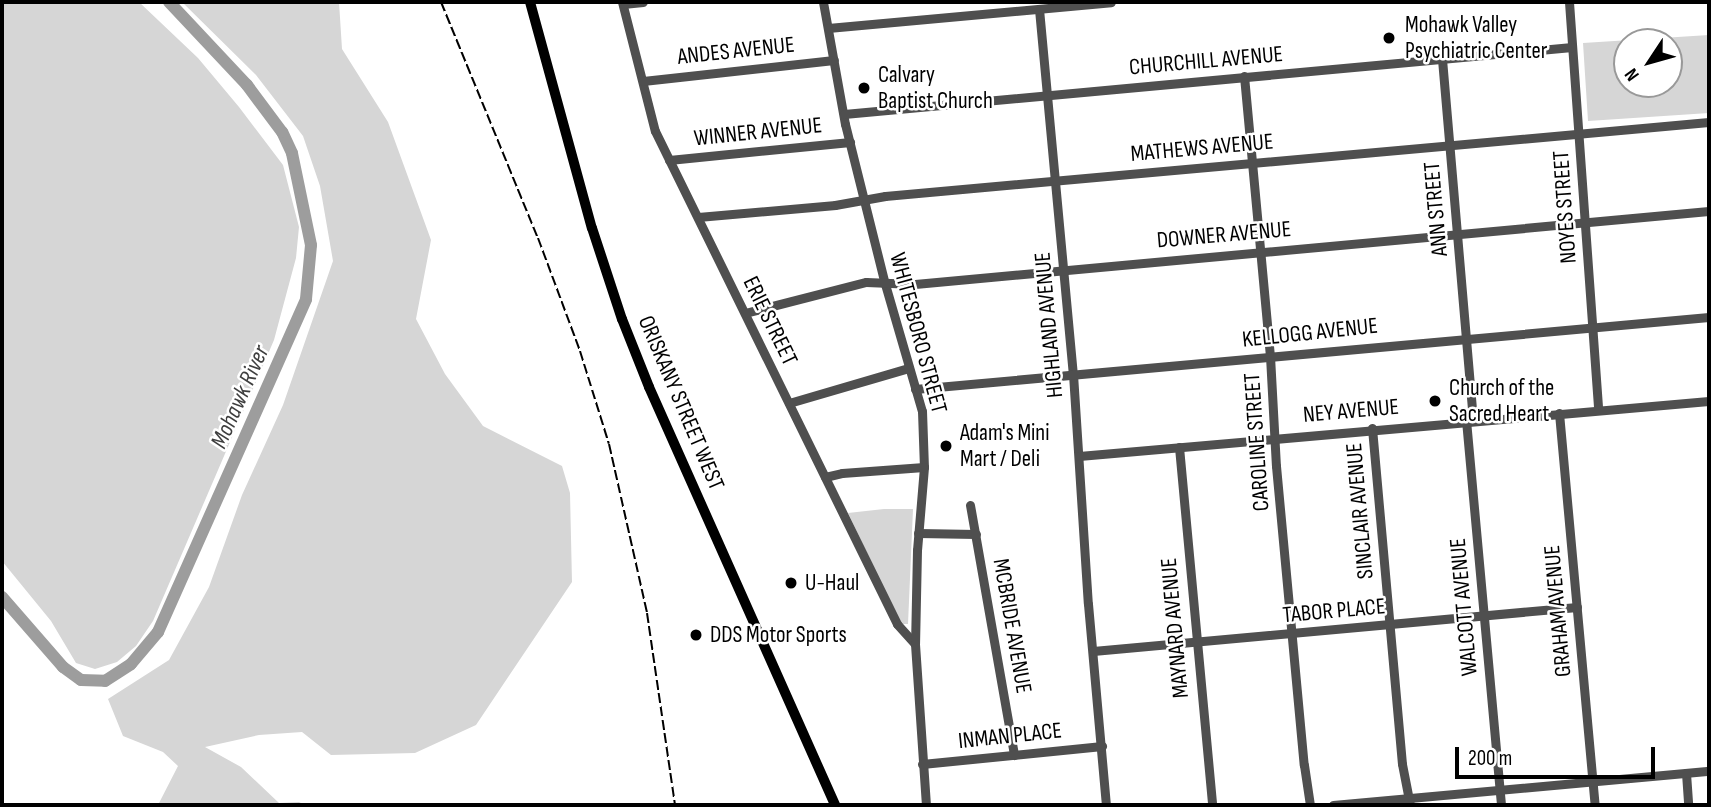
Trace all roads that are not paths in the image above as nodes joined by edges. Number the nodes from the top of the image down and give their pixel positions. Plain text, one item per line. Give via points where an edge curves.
1 (530, 2) edge
2 (643, 2) edge
3 (823, 2) edge
4 (1111, 2) edge
5 (1569, 2) edge
6 (623, 3) edge
7 (1039, 9) junction
8 (828, 28) junction
9 (1572, 47) junction
10 (1442, 59) junction
11 (834, 60) junction
12 (1244, 76) junction
13 (643, 81) junction
14 (1048, 94) junction
15 (844, 114) junction
16 (1709, 122) edge
17 (1578, 134) junction
18 (850, 142) junction
19 (1450, 145) junction
20 (669, 160) junction
21 (1252, 163) junction
22 (1055, 180) junction
23 (864, 201) junction
24 (1709, 211) edge
25 (698, 218) junction
26 (1586, 222) junction
27 (1457, 234) junction
28 (1261, 251) junction
29 (1063, 270) junction
30 (885, 284) junction
31 (745, 313) junction
32 (1709, 317) edge
33 (1593, 328) junction
34 (1468, 339) junction
35 (1270, 356) junction
36 (1469, 356) joint
37 (909, 368) junction
38 (1073, 374) junction
39 (915, 389) junction
40 (1709, 401) edge
41 (789, 403) junction
42 (1598, 410) junction
43 (1559, 413) junction
44 (1470, 420) junction
45 (1372, 428) junction
46 (1275, 438) junction
47 (1180, 447) junction
48 (1079, 456) junction
49 (924, 467) junction
50 (825, 477) junction
51 (970, 505) dead end
52 (918, 533) junction
53 (976, 534) junction
54 (1577, 607) junction
55 (1484, 616) junction
56 (1390, 625) junction
57 (1292, 634) junction
58 (1196, 643) junction
59 (915, 644) junction
60 (1093, 651) junction
61 (1102, 746) junction
62 (1014, 755) junction
63 (922, 764) junction
64 (1709, 771) edge
65 (1686, 773) junction
66 (1593, 782) junction
67 (1499, 790) junction
68 (1409, 802) edge
69 (835, 805) edge
70 (926, 805) edge
71 (1106, 805) edge
72 (1212, 805) edge
73 (1310, 805) edge
74 (1333, 805) edge
75 (1501, 805) edge
76 (1595, 805) edge
77 (1688, 805) edge

1 - 69 main road, ORISKANY STREET WEST via 592,228 622,318
2 - 6 street
3 - 8 street, WHITESBORO STREET
4 - 7 street
5 - 9 street, NOYES STREET
6 - 13 street, ERIE STREET
7 - 8 street
7 - 14 street, HIGHLAND AVENUE
8 - 11 street, WHITESBORO STREET
9 - 10 street, CHURCHILL AVENUE
9 - 17 street, NOYES STREET
10 - 12 street, CHURCHILL AVENUE
10 - 19 street, ANN STREET
11 - 13 street, ANDES AVENUE
11 - 15 street, WHITESBORO STREET
12 - 14 street, CHURCHILL AVENUE
12 - 21 street, CAROLINE STREET
13 - 20 street, ERIE STREET via 655,131
14 - 15 street, CHURCHILL AVENUE
14 - 22 street, HIGHLAND AVENUE
15 - 18 street, WHITESBORO STREET
16 - 17 street, MATHEWS AVENUE
17 - 19 street, MATHEWS AVENUE
17 - 26 street, NOYES STREET
18 - 20 street, WINNER AVENUE
18 - 23 street, WHITESBORO STREET
19 - 21 street, MATHEWS AVENUE
19 - 27 street, ANN STREET
20 - 25 street, ERIE STREET
21 - 22 street, MATHEWS AVENUE
21 - 28 street, CAROLINE STREET
22 - 23 street, MATHEWS AVENUE
22 - 29 street, HIGHLAND AVENUE
23 - 25 street, MATHEWS AVENUE
23 - 30 street, WHITESBORO STREET
24 - 26 street, DOWNER AVENUE
25 - 31 street, ERIE STREET
26 - 27 street, DOWNER AVENUE
26 - 33 street, NOYES STREET
27 - 28 street, DOWNER AVENUE
27 - 34 street, ANN STREET
28 - 29 street, DOWNER AVENUE
28 - 35 street, CAROLINE STREET
29 - 30 street, DOWNER AVENUE
29 - 38 street, HIGHLAND AVENUE
30 - 31 street, DOWNER AVENUE via 866,282
30 - 37 street, WHITESBORO STREET
31 - 41 street, ERIE STREET
32 - 33 street, KELLOGG AVENUE
33 - 34 street, KELLOGG AVENUE
33 - 42 street, NOYES STREET
34 - 35 street, KELLOGG AVENUE
34 - 36 street, ANN STREET
35 - 38 street, KELLOGG AVENUE
35 - 46 street, CAROLINE STREET
36 - 44 street, WALCOTT AVENUE
37 - 39 street, WHITESBORO STREET
37 - 41 street
38 - 39 street, KELLOGG AVENUE
38 - 48 street, HIGHLAND AVENUE
39 - 49 street, WHITESBORO STREET via 923,424
40 - 42 street, NEY AVENUE
41 - 50 street, ERIE STREET
42 - 43 street, NEY AVENUE
43 - 44 street, NEY AVENUE
43 - 54 street, GRAHAM AVENUE
44 - 45 street, NEY AVENUE
44 - 55 street, WALCOTT AVENUE
45 - 46 street, NEY AVENUE
45 - 56 street, SINCLAIR AVENUE
46 - 47 street, NEY AVENUE
46 - 57 street, CAROLINE STREET
47 - 48 street, NEY AVENUE
47 - 58 street, MAYNARD AVENUE
48 - 60 street, HIGHLAND AVENUE
49 - 50 street
49 - 52 street, WHITESBORO STREET
50 - 59 street, ERIE STREET via 897,624
51 - 53 street, MCBRIDE AVENUE
52 - 53 street
52 - 59 street, WHITESBORO STREET
53 - 62 street, MCBRIDE AVENUE
54 - 55 street, TABOR PLACE
54 - 66 street, GRAHAM AVENUE
55 - 56 street, TABOR PLACE
55 - 67 street, WALCOTT AVENUE
56 - 57 street, TABOR PLACE
56 - 68 street, SINCLAIR AVENUE
57 - 58 street, TABOR PLACE
57 - 73 street, CAROLINE STREET
58 - 60 street, TABOR PLACE
58 - 72 street, MAYNARD AVENUE
59 - 63 street, WHITESBORO STREET
60 - 61 street, HIGHLAND AVENUE
61 - 62 street, INMAN PLACE
61 - 71 street, HIGHLAND AVENUE
62 - 63 street, INMAN PLACE
63 - 70 street, WHITESBORO STREET
64 - 65 street
65 - 66 street
65 - 77 street
66 - 67 street
66 - 76 street, GRAHAM AVENUE
67 - 68 street
67 - 75 street, WALCOTT AVENUE
68 - 74 street

